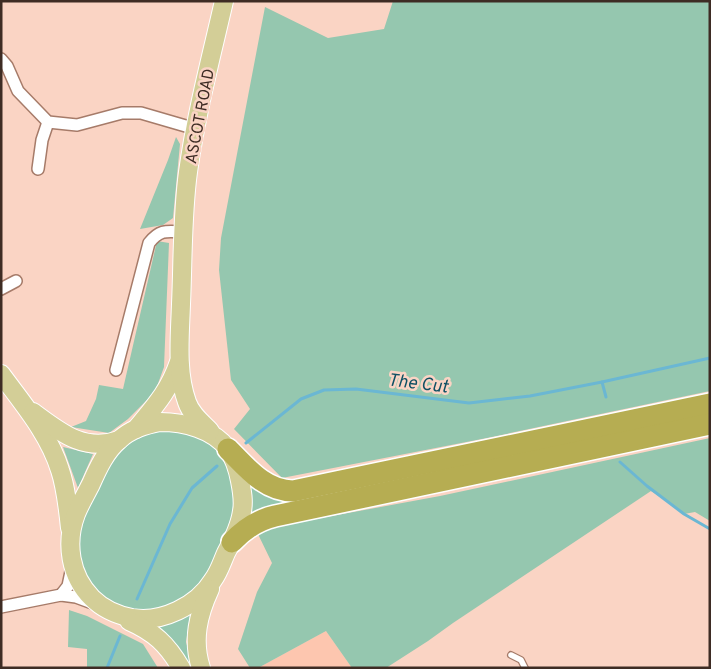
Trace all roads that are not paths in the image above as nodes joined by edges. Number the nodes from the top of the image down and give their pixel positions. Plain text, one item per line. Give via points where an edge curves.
1 (224, 1) edge
2 (7, 61) edge
3 (48, 122) junction
4 (196, 129) junction
5 (38, 169) dead end
6 (183, 232) junction
7 (16, 280) dead end
8 (1, 289) edge
9 (180, 359) junction
10 (116, 370) dead end
11 (1, 374) edge
12 (710, 404) edge
13 (26, 408) junction
14 (710, 424) edge
15 (136, 429) junction
16 (119, 440) junction
17 (226, 448) junction
18 (70, 537) junction
19 (232, 542) junction
20 (72, 561) junction
21 (214, 580) junction
22 (61, 595) junction
23 (1, 607) edge
24 (110, 612) junction
25 (511, 655) dead end
26 (181, 668) edge
27 (201, 668) edge
28 (526, 668) edge

1 - 4 main road, ASCOT ROAD
2 - 3 street via 18,91
3 - 4 street via 77,125 122,114 141,113
3 - 5 street
4 - 6 main road, ASCOT ROAD via 188,171
6 - 9 main road, ASCOT ROAD
6 - 10 street via 160,232 149,243
7 - 8 street
9 - 15 main road, ASCOT ROAD via 167,390
9 - 17 main road, ASCOT ROAD via 189,408
11 - 13 main road
12 - 17 highway via 294,491 280,490 264,482
13 - 16 main road via 79,441 106,444
13 - 18 main road via 47,440 60,470
14 - 19 highway via 275,516 249,527
15 - 16 main road
15 - 17 main road via 160,422 181,423 209,434
16 - 18 main road via 99,466 76,515
17 - 19 main road via 237,467 243,499
18 - 20 main road
19 - 21 main road
20 - 22 street via 70,580
20 - 24 main road via 86,591
21 - 24 main road via 188,605 168,615 143,619
21 - 27 main road via 196,628
22 - 23 street
22 - 24 street via 82,599
24 - 26 main road via 158,637
25 - 28 lane via 521,660

